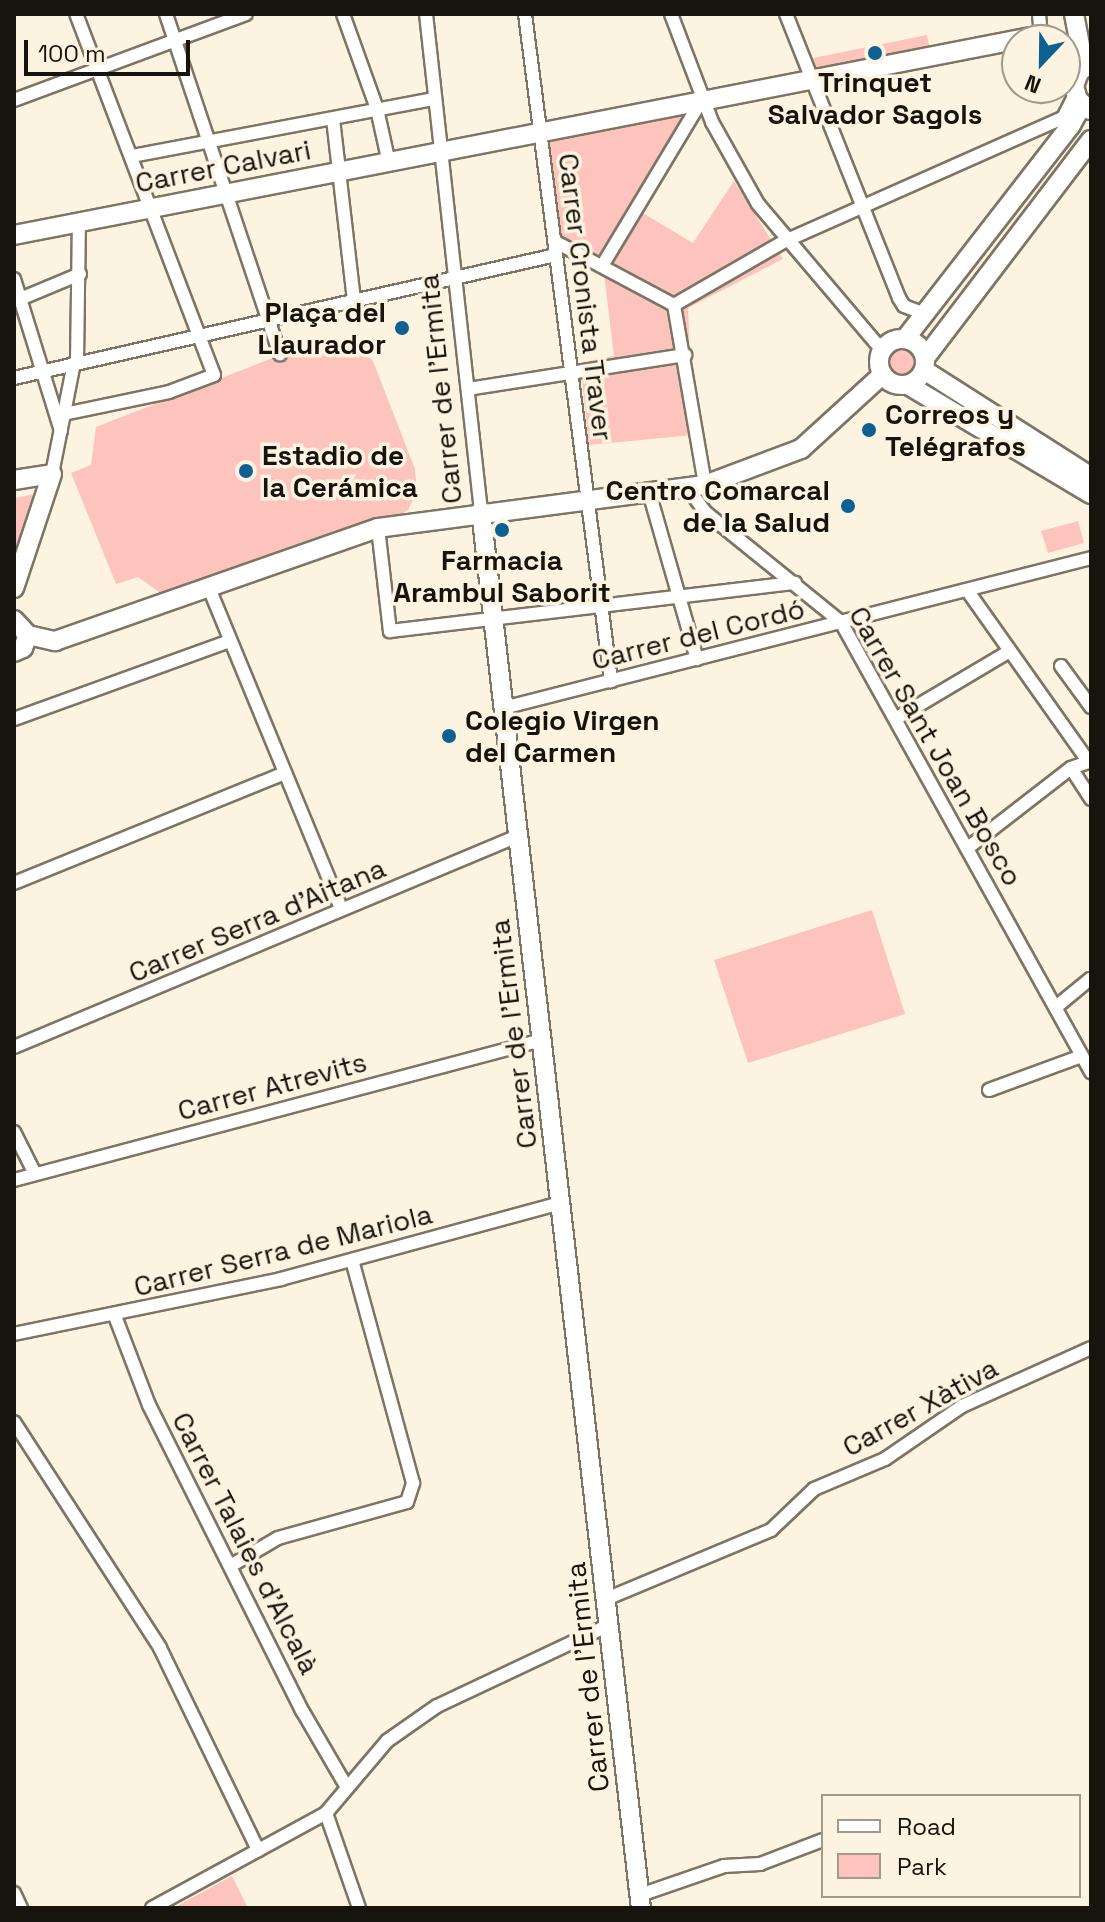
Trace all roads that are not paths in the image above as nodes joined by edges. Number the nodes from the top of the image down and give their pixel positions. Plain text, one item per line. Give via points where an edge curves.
1 (76, 14) edge
2 (166, 14) edge
3 (246, 14) edge
4 (343, 14) edge
5 (426, 14) edge
6 (525, 14) edge
7 (671, 14) edge
8 (786, 14) edge
9 (1074, 14) edge
10 (175, 40) junction
11 (1001, 46) edge
12 (97, 69) junction
13 (1082, 76) edge
14 (811, 80) junction
15 (435, 99) junction
16 (14, 100) edge
17 (703, 101) junction
18 (377, 109) junction
19 (333, 119) junction
20 (541, 133) junction
21 (1091, 140) edge
22 (210, 141) junction
23 (443, 152) junction
24 (132, 156) junction
25 (389, 163) junction
26 (1041, 165) junction
27 (339, 172) junction
28 (1060, 181) junction
29 (226, 194) junction
30 (861, 207) junction
31 (154, 209) junction
32 (79, 222) junction
33 (14, 235) edge
34 (554, 241) junction
35 (785, 241) junction
36 (556, 255) junction
37 (602, 266) junction
38 (80, 274) junction
39 (456, 277) junction
40 (14, 279) edge
41 (20, 299) junction
42 (354, 300) junction
43 (674, 305) junction
44 (927, 315) junction
45 (268, 319) junction
46 (196, 335) junction
47 (905, 339) junction
48 (882, 350) junction
49 (280, 354) dead end
50 (685, 355) junction
51 (75, 363) junction
52 (924, 364) junction
53 (40, 371) junction
54 (571, 373) junction
55 (882, 375) junction
56 (14, 378) edge
57 (908, 385) junction
58 (468, 389) junction
59 (64, 414) junction
60 (61, 431) junction
61 (52, 474) junction
62 (1091, 477) edge
63 (14, 480) edge
64 (696, 486) junction
65 (649, 492) junction
66 (1091, 494) edge
67 (588, 499) junction
68 (481, 511) junction
69 (378, 528) junction
70 (1090, 559) edge
71 (795, 583) junction
72 (209, 588) junction
73 (14, 589) edge
74 (967, 590) junction
75 (678, 597) junction
76 (601, 606) junction
77 (493, 619) junction
78 (841, 622) junction
79 (21, 626) edge
80 (229, 641) junction
81 (1010, 651) junction
82 (14, 652) edge
83 (697, 659) junction
84 (1061, 666) dead end
85 (611, 681) junction
86 (1091, 707) edge
87 (503, 708) junction
88 (897, 718) junction
89 (14, 719) edge
90 (1090, 762) edge
91 (1071, 768) junction
92 (285, 773) junction
93 (1091, 799) edge
94 (518, 836) junction
95 (969, 847) junction
96 (14, 883) edge
97 (341, 909) junction
98 (1090, 979) edge
99 (1056, 1007) junction
100 (542, 1040) junction
101 (14, 1047) edge
102 (1082, 1056) junction
103 (1091, 1072) edge
104 (989, 1090) dead end
105 (14, 1132) edge
106 (35, 1174) junction
107 (14, 1180) edge
108 (561, 1203) junction
109 (352, 1260) junction
110 (115, 1316) junction
111 (14, 1334) edge
112 (1091, 1348) edge
113 (14, 1422) edge
114 (232, 1565) junction
115 (606, 1599) junction
116 (609, 1625) junction
117 (346, 1786) junction
118 (326, 1813) junction
119 (821, 1841) edge
120 (258, 1850) junction
121 (14, 1893) edge
122 (640, 1902) edge
123 (21, 1908) edge
124 (152, 1908) edge
125 (359, 1908) edge

1 - 12 street
2 - 10 street
3 - 10 street
4 - 18 street
5 - 15 street, Carrer de l'Ermita
6 - 20 street, Carrer Cronista Traver
7 - 17 street
8 - 14 street
9 - 13 street
10 - 12 street
10 - 22 street
11 - 14 street, Carrer Calvari
12 - 16 street
12 - 24 street
13 - 26 street
13 - 30 street via 1063,118
14 - 17 street, Carrer Calvari
14 - 30 street
15 - 18 street
15 - 23 street, Carrer de l'Ermita
17 - 20 street, Carrer Calvari
17 - 35 street via 727,153
17 - 37 street
18 - 19 street
18 - 25 street
19 - 22 street
19 - 27 street
20 - 23 street, Carrer Calvari
20 - 34 street, Carrer Cronista Traver
21 - 28 street
22 - 24 street
22 - 29 street
23 - 25 street, Carrer Calvari
23 - 39 street, Carrer de l'Ermita
24 - 31 street
25 - 27 street, Carrer Calvari
26 - 28 street
26 - 44 street
27 - 29 street, Carrer Calvari
27 - 42 street
28 - 52 street
29 - 31 street, Carrer Calvari
29 - 45 street
30 - 35 street
30 - 44 street via 899,298 904,306
31 - 32 street, Carrer Calvari
31 - 46 street
32 - 33 street, Carrer Calvari
32 - 38 street
34 - 36 street, Carrer Cronista Traver
34 - 37 street
35 - 43 street
35 - 48 street
36 - 39 street
36 - 54 street, Carrer Cronista Traver
37 - 43 street
38 - 41 street
38 - 51 street
39 - 42 street
39 - 58 street, Carrer de l'Ermita
40 - 41 street
41 - 53 street
42 - 45 street
43 - 50 street
44 - 47 street
45 - 46 street
45 - 49 street
46 - 51 street
46 - 59 street via 214,375 169,392
47 - 48 street
47 - 52 street
48 - 55 street
50 - 54 street
50 - 64 street
51 - 53 street
51 - 59 street
52 - 57 street
52 - 62 street
53 - 56 street
53 - 60 street
54 - 58 street
54 - 67 street, Carrer Cronista Traver
55 - 57 street
55 - 64 street via 801,449
57 - 66 street
58 - 68 street, Carrer de l'Ermita
59 - 60 street
60 - 61 street
61 - 63 street
61 - 73 street
64 - 65 street
64 - 71 street, Carrer Sant Joan Bosco via 705,512
65 - 67 street
65 - 75 street
67 - 68 street
67 - 76 street, Carrer Cronista Traver
68 - 69 street
68 - 77 street, Carrer de l'Ermita
69 - 72 street
69 - 77 street via 390,631
70 - 74 street, Carrer del Cordó
71 - 75 street
71 - 78 street, Carrer Sant Joan Bosco
72 - 79 street via 55,641
72 - 80 street
73 - 79 street
74 - 78 street, Carrer del Cordó
74 - 81 street
75 - 76 street
75 - 83 street
76 - 77 street
76 - 85 street, Carrer Cronista Traver
77 - 87 street, Carrer de l'Ermita
78 - 83 street, Carrer del Cordó
78 - 88 street, Carrer Sant Joan Bosco
79 - 82 street via 23,648
80 - 89 street
80 - 92 street
81 - 88 street
81 - 90 street
83 - 85 street, Carrer del Cordó
84 - 86 street
85 - 87 street, Carrer del Cordó
87 - 94 street, Carrer de l'Ermita
88 - 95 street, Carrer Sant Joan Bosco
90 - 91 street
91 - 93 street
91 - 95 street
92 - 96 street
92 - 97 street
94 - 97 street, Carrer Serra d'Aitana
94 - 100 street, Carrer de l'Ermita
95 - 99 street, Carrer Sant Joan Bosco
97 - 101 street, Carrer Serra d'Aitana
98 - 99 street
99 - 102 street, Carrer Sant Joan Bosco
100 - 106 street, Carrer Atrevits
100 - 108 street, Carrer de l'Ermita
102 - 103 street, Carrer Sant Joan Bosco
102 - 104 street
105 - 106 street
106 - 107 street, Carrer Atrevits
108 - 109 street, Carrer Serra de Mariola
108 - 115 street, Carrer de l'Ermita
109 - 110 street, Carrer Serra de Mariola
109 - 114 street via 413,1483 407,1502 278,1538
110 - 111 street, Carrer Serra de Mariola
110 - 114 street, Carrer Talaies d'Alcalà via 149,1405
112 - 115 street, Carrer Xàtiva via 962,1406 885,1459 814,1489 771,1530
113 - 120 street via 160,1648
114 - 117 street, Carrer Talaies d'Alcalà via 303,1712
115 - 116 street, Carrer de l'Ermita
116 - 117 street via 437,1706 387,1741
116 - 122 street, Carrer de l'Ermita
117 - 118 street
118 - 120 street
118 - 125 street
119 - 122 street via 760,1864 724,1866
120 - 124 street
121 - 123 street

